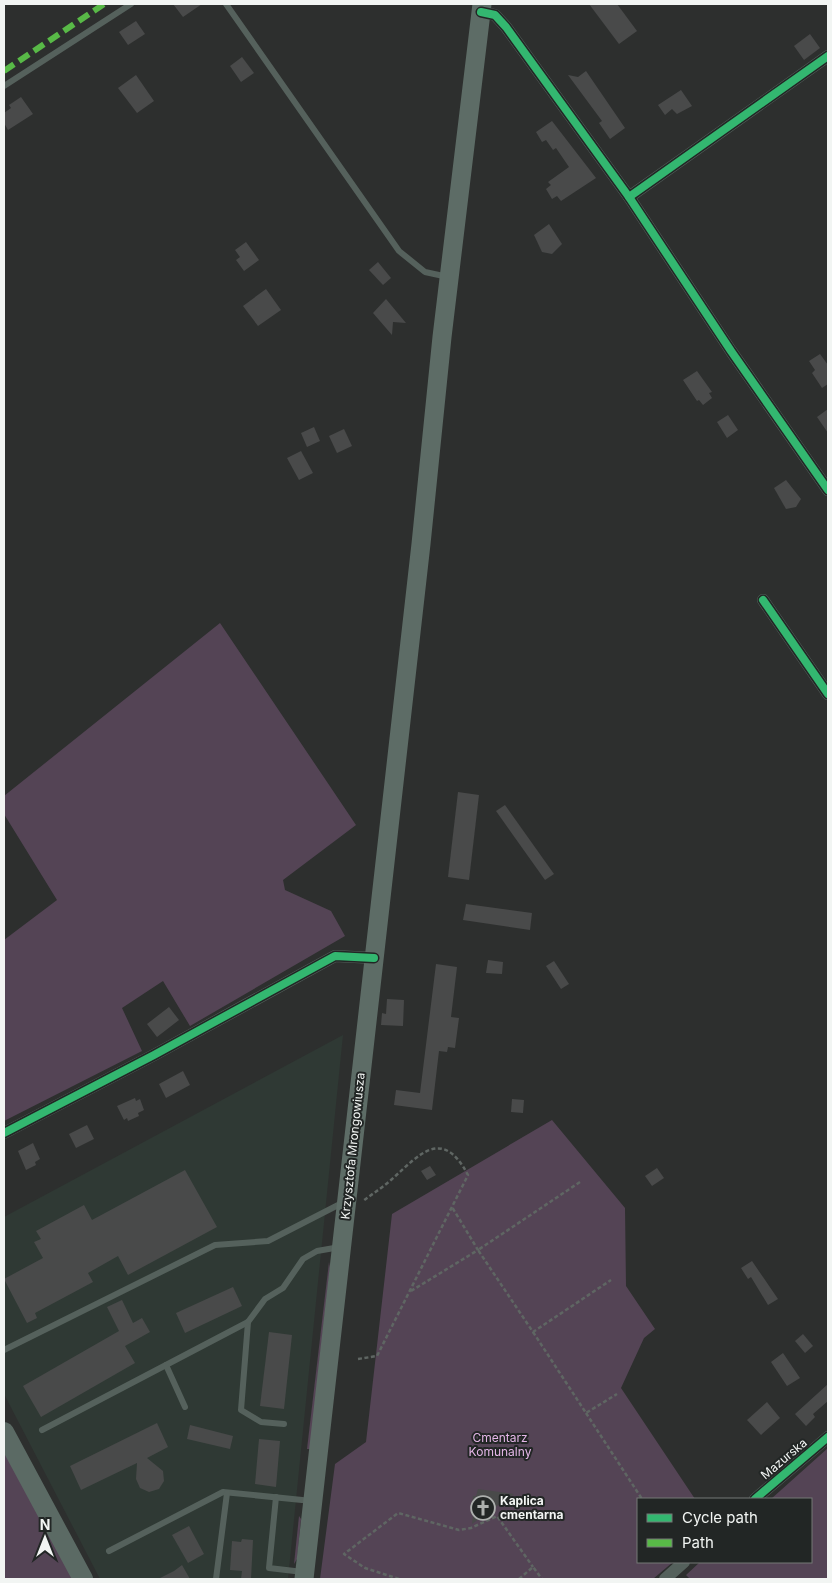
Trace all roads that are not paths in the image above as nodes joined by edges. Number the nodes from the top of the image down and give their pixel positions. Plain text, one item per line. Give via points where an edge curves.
1 (131, 4) edge
2 (226, 4) edge
3 (482, 8) edge
4 (828, 56) edge
5 (4, 86) edge
6 (629, 197) junction
7 (449, 277) junction
8 (828, 490) edge
9 (763, 600) dead end
10 (828, 694) edge
11 (374, 958) junction
12 (4, 1133) edge
13 (347, 1204) junction
14 (342, 1247) junction
15 (248, 1322) junction
16 (4, 1350) edge
17 (166, 1365) junction
18 (185, 1407) dead end
19 (284, 1424) dead end
20 (42, 1430) dead end
21 (4, 1432) edge
22 (828, 1437) edge
23 (227, 1493) junction
24 (276, 1498) junction
25 (756, 1498) edge
26 (313, 1501) junction
27 (109, 1551) dead end
28 (683, 1563) edge
29 (304, 1576) edge
30 (83, 1579) edge
31 (216, 1579) edge
32 (665, 1579) edge

1 - 5 lane
2 - 7 lane via 399,251 426,272
3 - 6 street via 495,15 506,27
3 - 7 main road, Krzysztofa Mrongowiusza
4 - 6 street
6 - 8 street
7 - 11 main road, Krzysztofa Mrongowiusza
9 - 10 street
11 - 12 street via 335,956
11 - 13 main road, Krzysztofa Mrongowiusza
13 - 14 main road, Krzysztofa Mrongowiusza
13 - 16 lane via 268,1241 214,1245
14 - 15 lane via 317,1251 303,1259 283,1288 265,1299
14 - 26 main road, Krzysztofa Mrongowiusza
15 - 17 lane
15 - 19 lane via 240,1410 261,1422
17 - 18 lane
17 - 20 lane
21 - 30 main road
22 - 25 street, Mazurska
23 - 24 lane
23 - 27 lane via 223,1492
23 - 31 lane
24 - 26 lane
24 - 29 lane via 269,1568
26 - 29 main road, Krzysztofa Mrongowiusza
28 - 32 street

